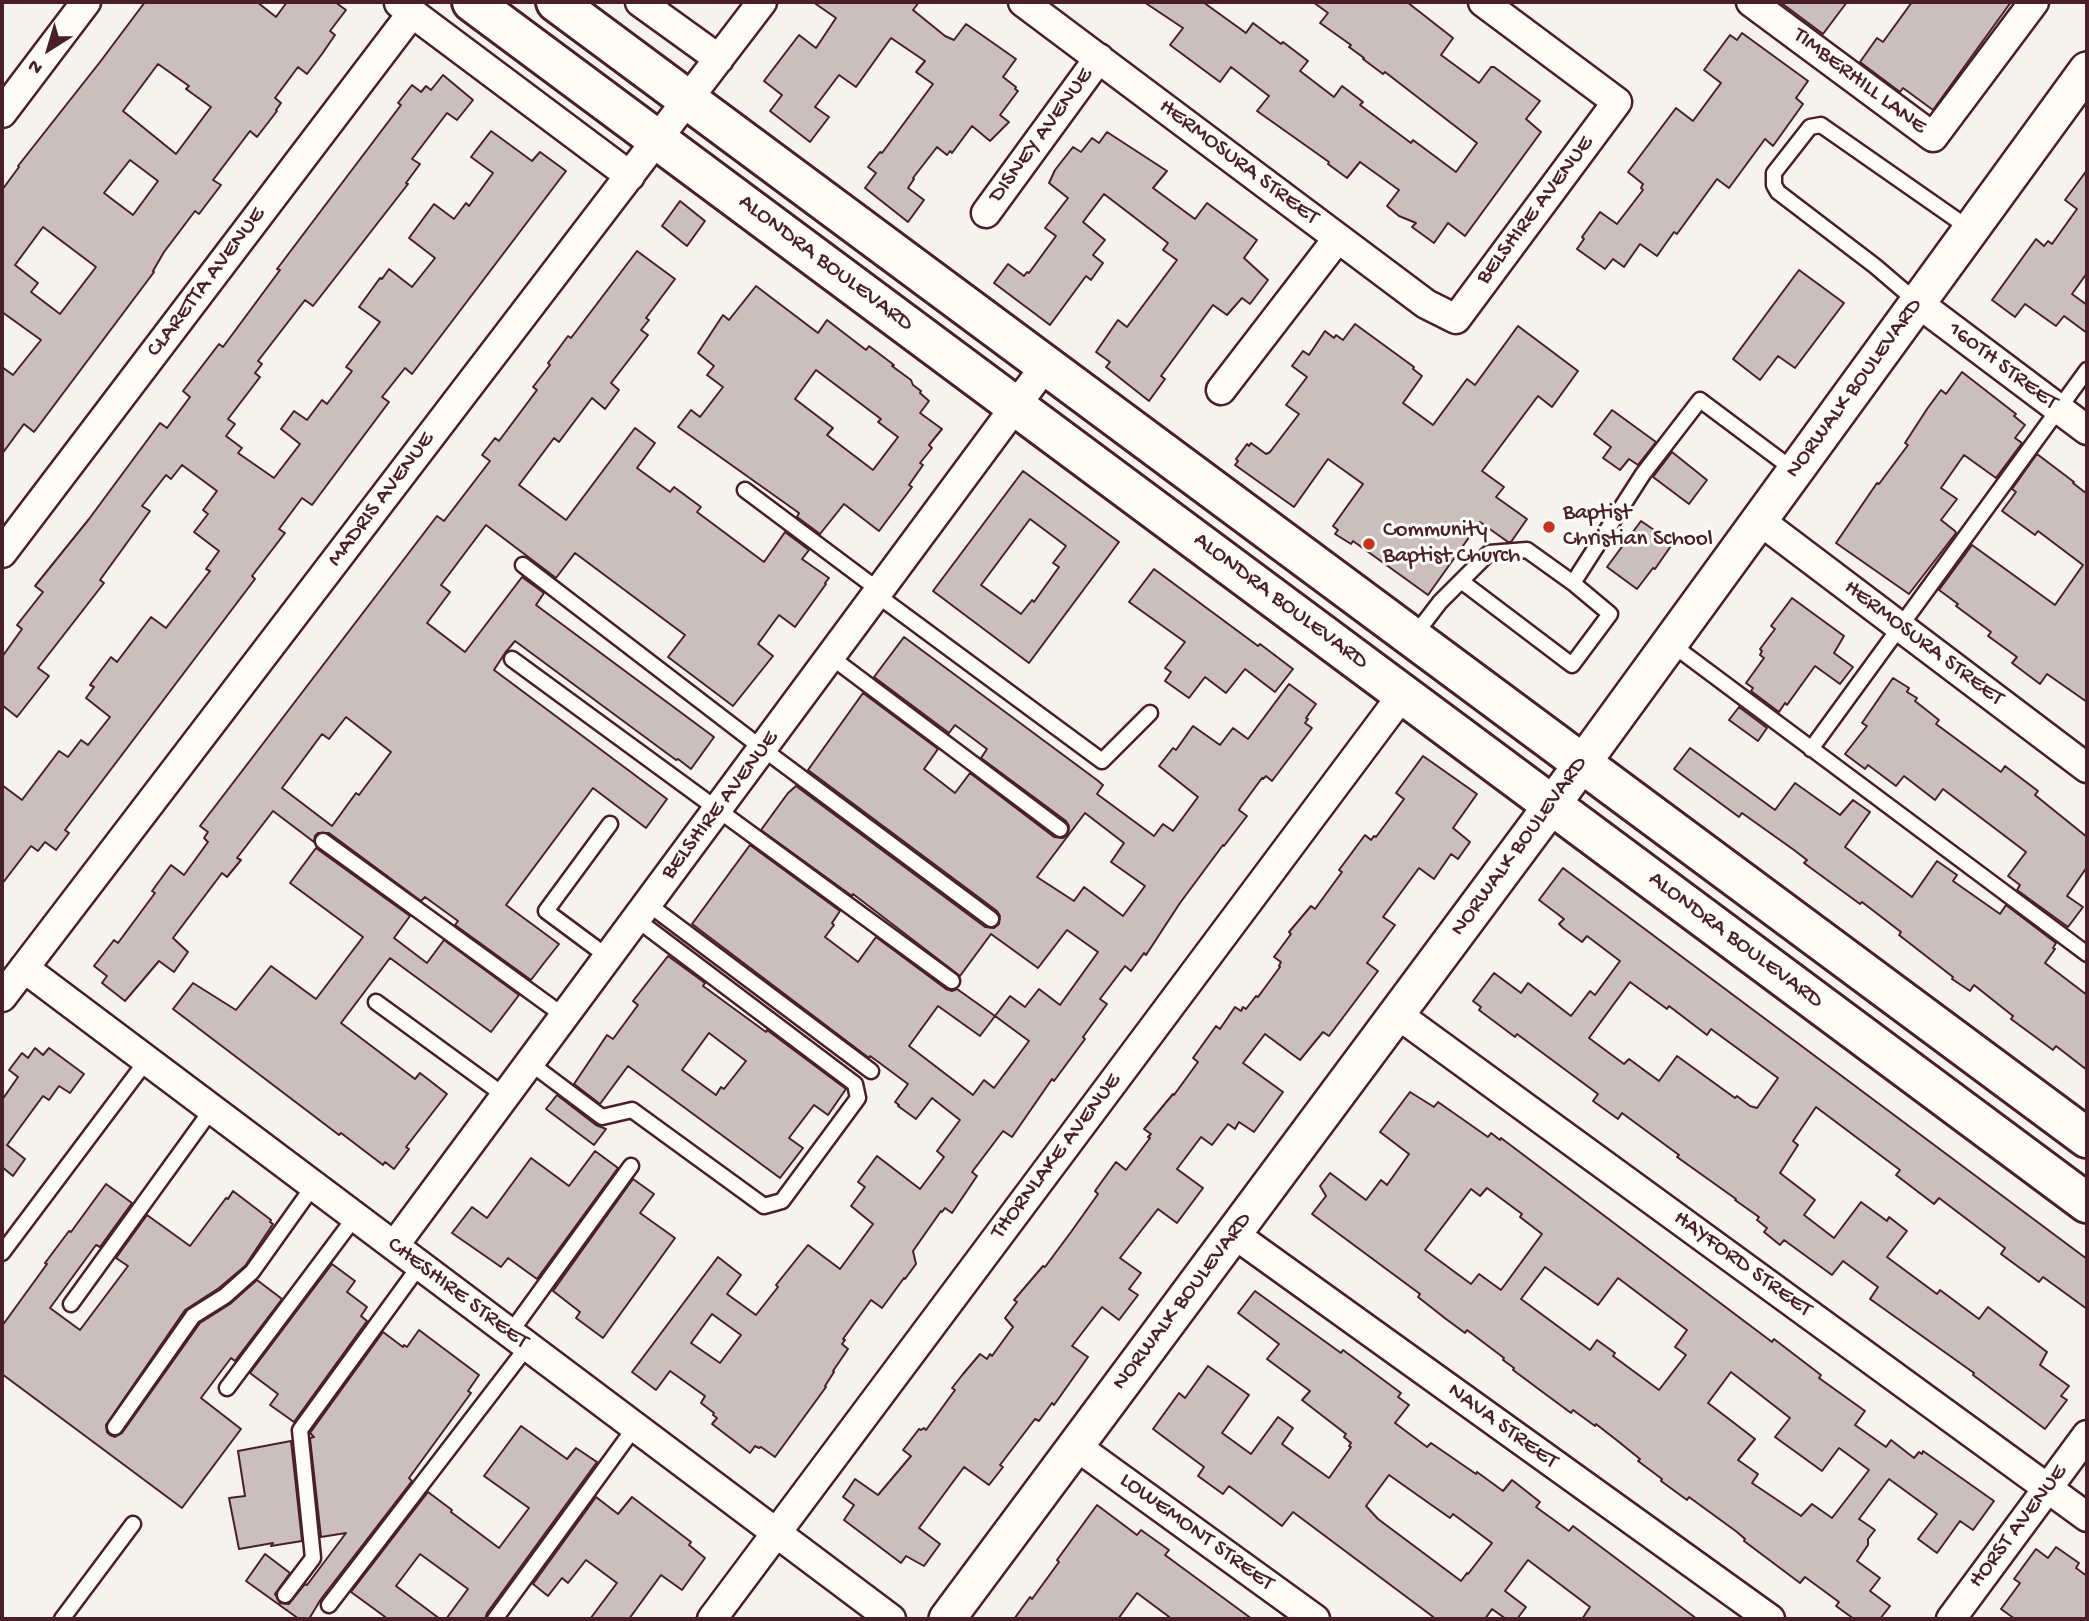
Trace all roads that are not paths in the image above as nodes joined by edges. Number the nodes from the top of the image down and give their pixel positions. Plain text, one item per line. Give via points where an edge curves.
1 (86, 2) edge
2 (472, 2) edge
3 (556, 2) edge
4 (640, 2) edge
5 (762, 2) edge
6 (1023, 2) edge
7 (1483, 2) edge
8 (1751, 2) edge
9 (2034, 2) edge
10 (405, 7) edge
11 (1099, 58) junction
12 (719, 59) junction
13 (2085, 79) edge
14 (688, 99) junction
15 (2, 113) edge
16 (657, 139) junction
17 (630, 176) junction
18 (986, 213) dead end
19 (1971, 230) junction
20 (1338, 238) junction
21 (1918, 303) junction
22 (1456, 319) joint
23 (1046, 365) junction
24 (2087, 370) edge
25 (1221, 390) dead end
26 (1016, 407) junction
27 (2059, 409) junction
28 (2087, 430) edge
29 (1795, 471) junction
30 (745, 490) dead end
31 (1759, 520) junction
32 (2, 553) edge
33 (523, 565) dead end
34 (1461, 581) junction
35 (1573, 583) junction
36 (879, 593) junction
37 (1900, 627) junction
38 (1413, 638) junction
39 (1670, 643) junction
40 (831, 657) junction
41 (512, 659) dead end
42 (1403, 694) junction
43 (1150, 713) dead end
44 (1811, 748) junction
45 (763, 749) junction
46 (1583, 763) junction
47 (2087, 768) edge
48 (1552, 805) junction
49 (718, 810) junction
50 (610, 824) dead end
51 (1060, 829) dead end
52 (323, 841) dead end
53 (642, 911) junction
54 (991, 919) dead end
55 (2087, 954) edge
56 (608, 957) junction
57 (24, 968) junction
58 (952, 981) dead end
59 (2, 997) edge
60 (376, 1002) dead end
61 (1397, 1014) junction
62 (564, 1016) junction
63 (147, 1060) junction
64 (530, 1063) junction
65 (871, 1071) dead end
66 (505, 1096) junction
67 (212, 1109) junction
68 (2087, 1138) edge
69 (631, 1166) dead end
70 (314, 1185) junction
71 (2087, 1203) edge
72 (355, 1217) junction
73 (1234, 1234) junction
74 (394, 1246) junction
75 (2, 1253) edge
76 (420, 1265) junction
77 (71, 1304) dead end
78 (518, 1340) junction
79 (227, 1388) dead end
80 (115, 1427) dead end
81 (635, 1427) junction
82 (2087, 1434) edge
83 (1076, 1446) junction
84 (2049, 1488) junction
85 (2087, 1517) edge
86 (133, 1524) dead end
87 (776, 1533) junction
88 (285, 1595) dead end
89 (329, 1605) dead end
90 (62, 1619) edge
91 (495, 1619) edge
92 (712, 1619) edge
93 (891, 1619) edge
94 (947, 1619) edge
95 (1315, 1619) edge
96 (1770, 1619) edge
97 (1951, 1619) edge

1 - 15 street
2 - 16 main road, ALONDRA BOULEVARD
3 - 14 main road
4 - 12 street
5 - 12 street, MADRIS AVENUE
6 - 11 street, HERMOSURA STREET
7 - 22 street, BELSHIRE AVENUE via 1617,102
8 - 9 street, TIMBERHILL LANE via 1933,137
10 - 17 street
10 - 32 street, CLARETTA AVENUE
11 - 18 street, DISNEY AVENUE
11 - 20 street, HERMOSURA STREET
12 - 14 street, MADRIS AVENUE
13 - 19 street, NORWALK BOULEVARD
14 - 16 street, MADRIS AVENUE
14 - 23 main road
16 - 17 street, MADRIS AVENUE
16 - 26 main road, ALONDRA BOULEVARD
17 - 57 street, MADRIS AVENUE
19 - 21 street, NORWALK BOULEVARD
19 - 21 lane via 1821,125 1811,127 1774,173 1778,192
20 - 22 street, HERMOSURA STREET via 1426,304
20 - 25 street
21 - 27 street, 160TH STREET
21 - 29 street, NORWALK BOULEVARD
23 - 26 street, BELSHIRE AVENUE
23 - 38 main road
24 - 27 lane
26 - 36 street, BELSHIRE AVENUE
26 - 42 main road, ALONDRA BOULEVARD
27 - 28 street, 160TH STREET
27 - 37 lane
29 - 31 street, NORWALK BOULEVARD
29 - 35 lane via 1700,400 1643,474
30 - 36 lane
31 - 37 street, HERMOSURA STREET
31 - 39 street, NORWALK BOULEVARD
33 - 45 lane
34 - 35 lane via 1489,553 1527,550
34 - 35 lane via 1572,665 1610,614
34 - 38 lane
36 - 40 street, BELSHIRE AVENUE
36 - 43 lane via 1102,761
37 - 44 lane
37 - 47 street, HERMOSURA STREET
38 - 46 main road
39 - 44 lane
39 - 46 street, NORWALK BOULEVARD
40 - 45 street, BELSHIRE AVENUE
40 - 51 lane
41 - 49 lane
42 - 48 main road, ALONDRA BOULEVARD
42 - 87 street, THORNLAKE AVENUE
44 - 55 lane
45 - 49 street, BELSHIRE AVENUE
45 - 54 lane
46 - 48 street, NORWALK BOULEVARD
46 - 68 main road
48 - 61 street, NORWALK BOULEVARD
48 - 71 main road, ALONDRA BOULEVARD
49 - 53 street, BELSHIRE AVENUE
49 - 58 lane
50 - 56 lane via 546,911
52 - 62 lane
53 - 56 street, BELSHIRE AVENUE
53 - 64 lane via 855,1084 858,1098 782,1201 764,1206 632,1110 602,1117
53 - 65 lane
56 - 62 street, BELSHIRE AVENUE
57 - 59 street, MADRIS AVENUE
57 - 63 street, CHESHIRE STREET
60 - 66 lane
61 - 73 street, NORWALK BOULEVARD
61 - 84 street, HAYFORD STREET
62 - 64 street, BELSHIRE AVENUE
63 - 67 street, CHESHIRE STREET
63 - 75 lane
64 - 66 street, BELSHIRE AVENUE
66 - 74 street, BELSHIRE AVENUE
67 - 70 street, CHESHIRE STREET
67 - 77 lane
69 - 78 lane
70 - 72 street, CHESHIRE STREET
70 - 80 lane via 252,1272 193,1316
72 - 74 street, CHESHIRE STREET
72 - 79 lane
73 - 83 street, NORWALK BOULEVARD
73 - 96 street, NAVA STREET
74 - 76 street, CHESHIRE STREET
76 - 78 street, CHESHIRE STREET
76 - 88 lane via 300,1430 313,1558
78 - 81 street, CHESHIRE STREET
78 - 89 lane
81 - 87 street, CHESHIRE STREET
81 - 91 lane
82 - 84 street, HORST AVENUE
83 - 94 street, NORWALK BOULEVARD
83 - 95 street, LOWEMONT STREET
84 - 85 street, HAYFORD STREET
84 - 97 street, HORST AVENUE
86 - 90 lane
87 - 92 street, THORNLAKE AVENUE
87 - 93 street, CHESHIRE STREET

